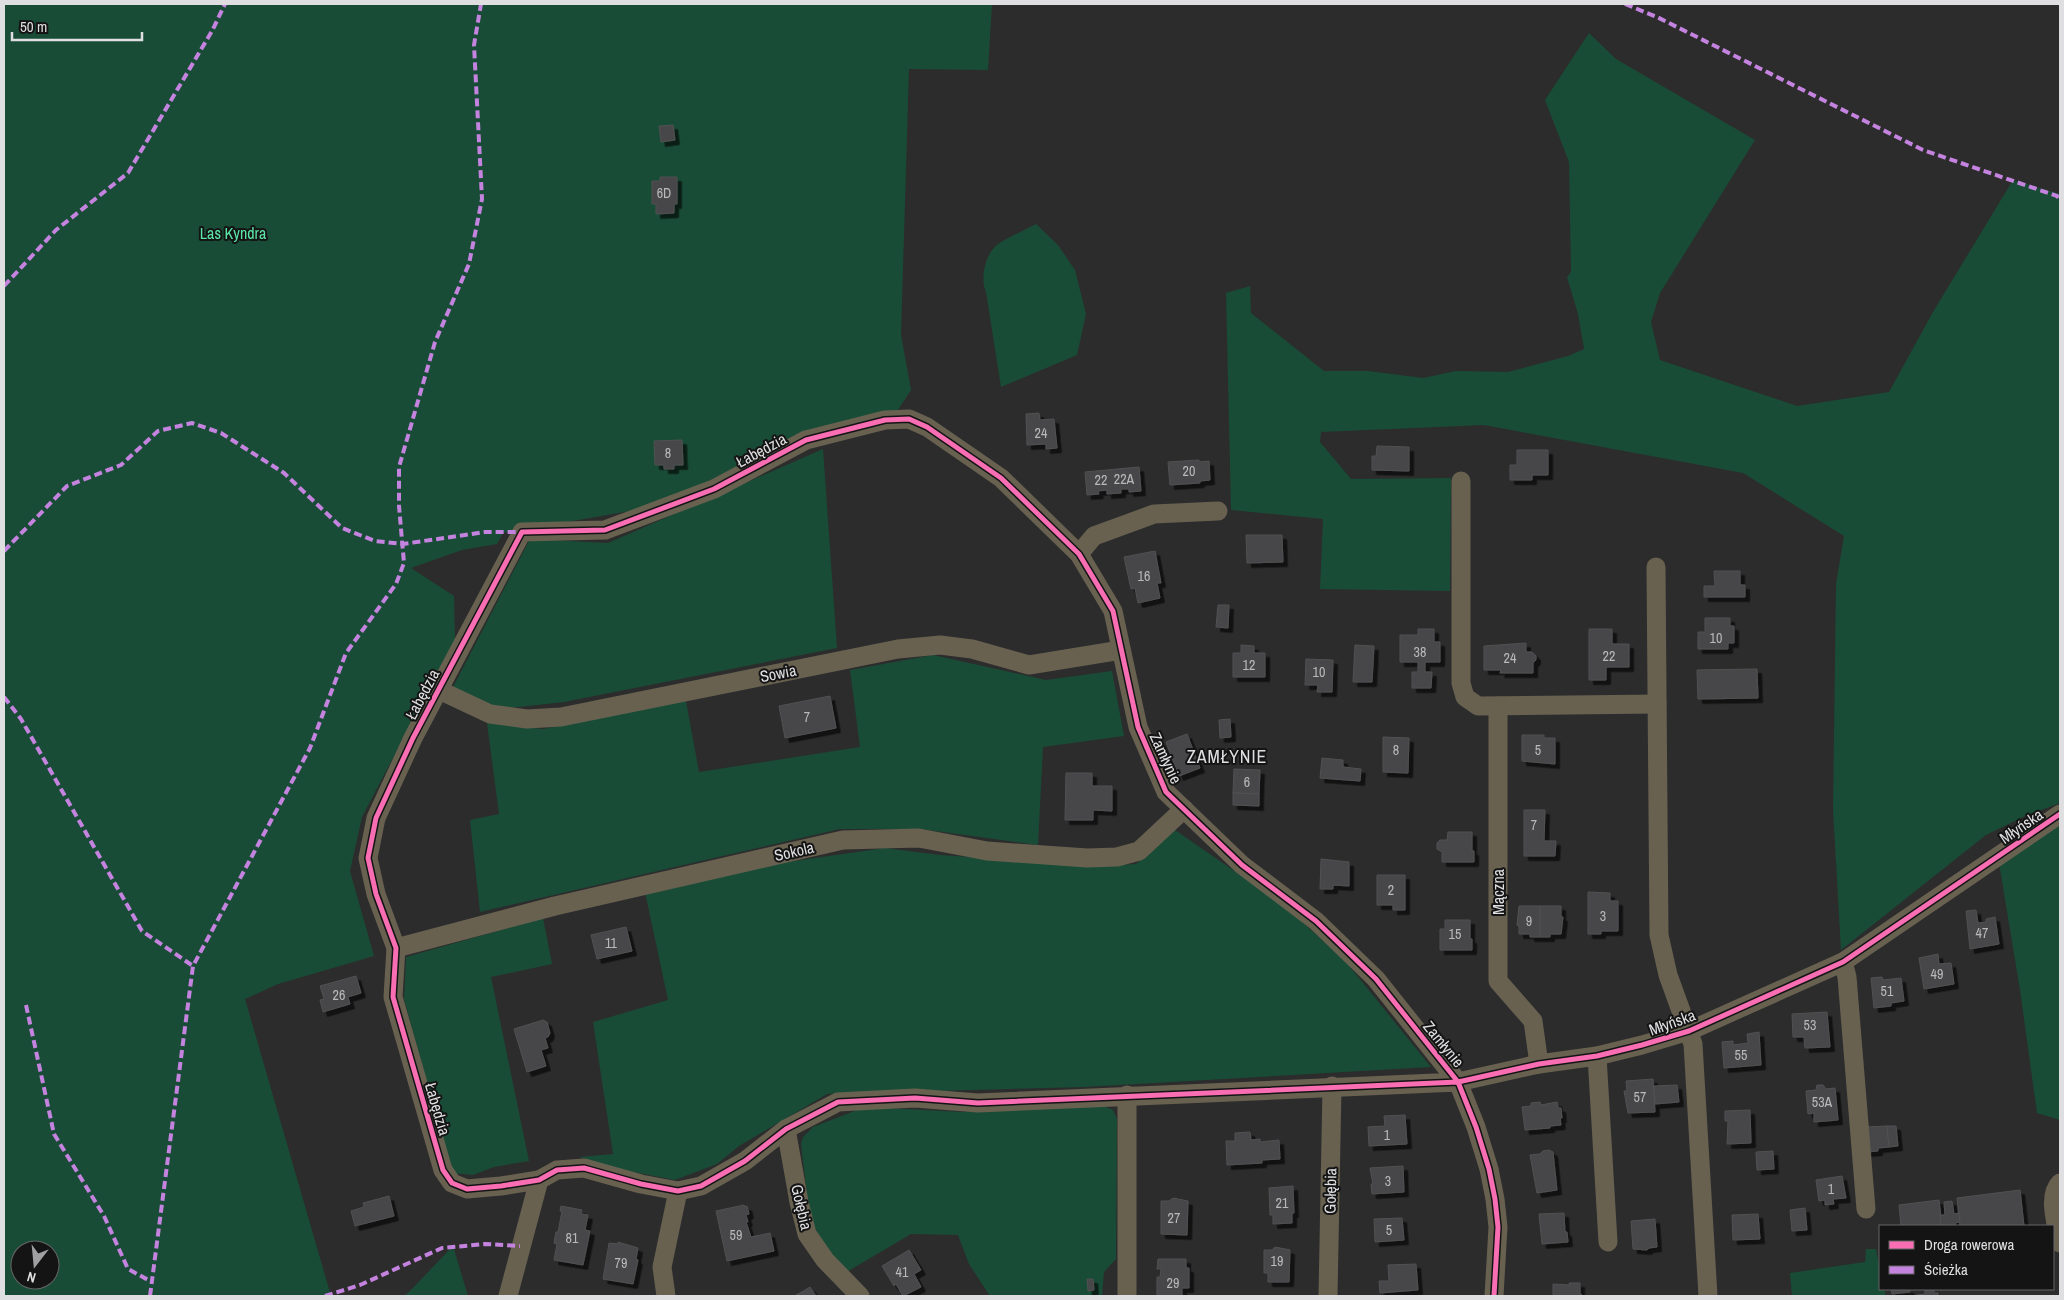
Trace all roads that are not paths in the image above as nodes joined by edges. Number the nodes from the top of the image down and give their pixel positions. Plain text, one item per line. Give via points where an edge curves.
1 (909, 419) joint
2 (1462, 482) dead end
3 (1218, 511) dead end
4 (1079, 554) junction
5 (1656, 568) dead end
6 (1121, 650) junction
7 (439, 690) junction
8 (1657, 704) junction
9 (1498, 706) junction
10 (1184, 809) junction
11 (2060, 814) edge
12 (396, 948) junction
13 (1843, 962) junction
14 (1688, 1030) junction
15 (1597, 1056) junction
16 (1539, 1064) junction
17 (1458, 1082) junction
18 (1332, 1086) junction
19 (1127, 1095) junction
20 (786, 1129) junction
21 (539, 1180) junction
22 (2060, 1183) edge
23 (678, 1190) junction
24 (1866, 1209) dead end
25 (1608, 1242) dead end
26 (2060, 1243) edge
27 (508, 1296) edge
28 (666, 1296) edge
29 (860, 1296) edge
30 (1127, 1296) edge
31 (1328, 1296) edge
32 (1494, 1296) edge
33 (1708, 1296) edge

1 - 4 street, Zamłynie via 927,427 1001,478
1 - 7 street, Łabędzia via 884,420 806,440 714,489 605,530 522,532
2 - 9 street via 1461,683 1465,697 1478,706
3 - 4 street via 1154,514 1094,536
4 - 6 street, Zamłynie via 1113,611
5 - 8 street
6 - 7 street, Sowia via 1030,665 972,649 940,645 898,649 561,717 527,719 490,714
6 - 10 street, Zamłynie via 1138,726 1166,792
7 - 12 street, Łabędzia via 376,818 368,858 376,894
8 - 9 street
8 - 14 street via 1659,935 1668,976
9 - 16 street, Mączna via 1498,982 1533,1021
10 - 12 street, Sokola via 1138,851 1116,858 987,851 919,838 843,840 555,906
10 - 17 street, Zamłynie via 1242,865 1316,921 1376,979
11 - 13 street, Młyńska
12 - 21 street, Łabędzia via 393,997 443,1170 452,1183 467,1189
13 - 14 street, Młyńska
13 - 24 street via 1847,977
14 - 15 street, Młyńska
14 - 33 street, Młyńska via 1693,1044
15 - 16 street, Młyńska
15 - 25 street
16 - 17 street, Młyńska
17 - 18 street, Młyńska
17 - 32 street via 1479,1136 1493,1192 1498,1227
18 - 19 street, Młyńska
18 - 31 street, Gołębia
19 - 20 street, Młyńska via 978,1103 916,1098 838,1102
19 - 30 street
20 - 23 street, Młyńska via 745,1161 701,1186
20 - 29 street, Gołębia via 807,1234 825,1260
21 - 23 street, Łabędzia via 557,1170 584,1168 641,1184
21 - 27 street
22 - 26 street via 2054,1191 2054,1200
23 - 28 street via 662,1267

